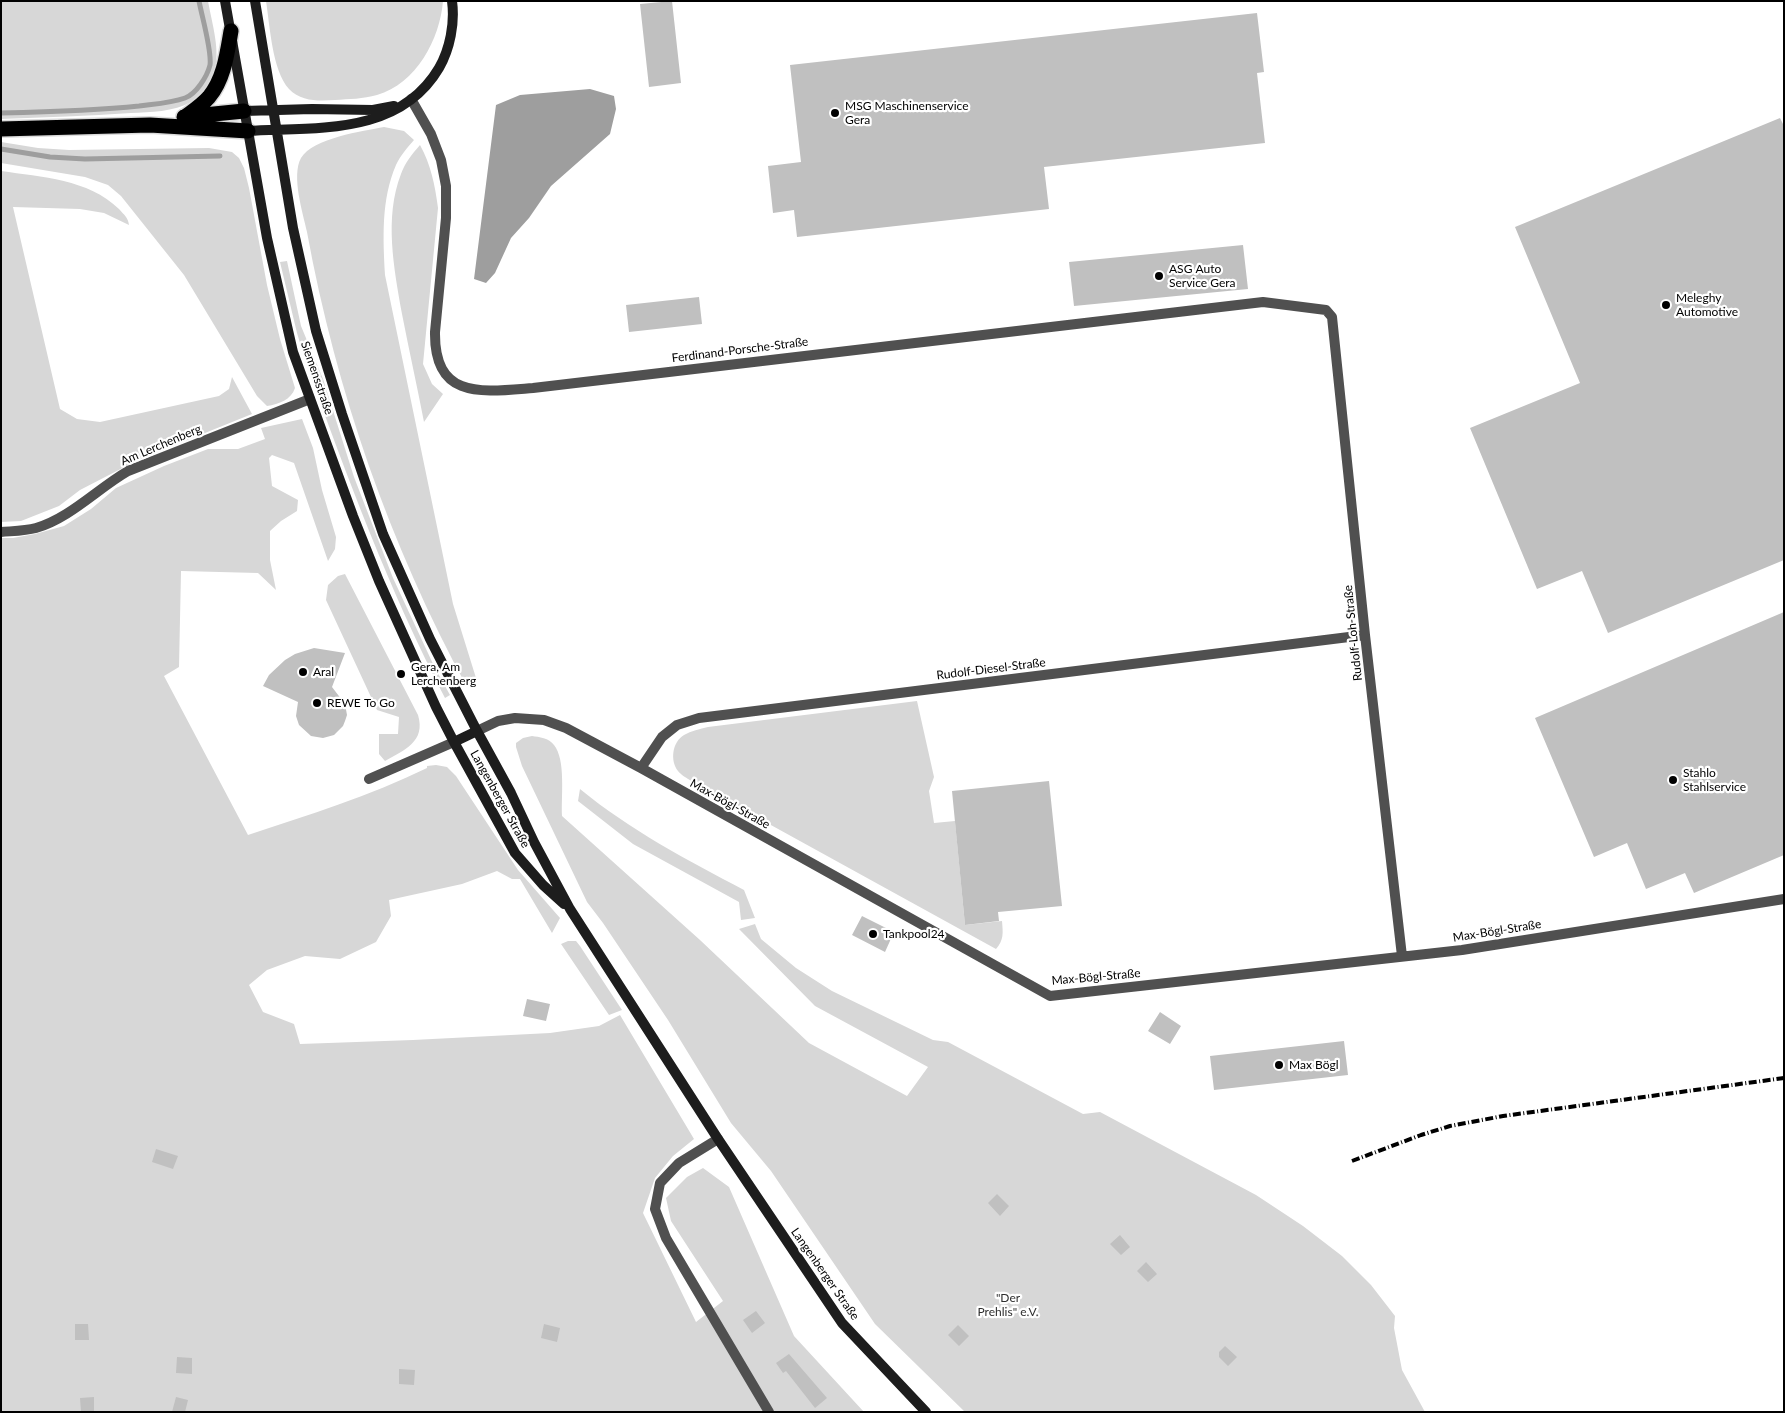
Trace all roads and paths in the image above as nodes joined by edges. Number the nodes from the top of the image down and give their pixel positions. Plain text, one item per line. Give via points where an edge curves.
1 (225, 1) edge
2 (255, 1) edge
3 (452, 1) edge
4 (231, 31) junction
5 (411, 99) junction
6 (273, 110) junction
7 (244, 111) junction
8 (185, 117) junction
9 (150, 125) junction
10 (1, 129) edge
11 (276, 130) junction
12 (248, 132) junction
13 (1326, 310) joint
14 (310, 399) junction
15 (1, 532) edge
16 (1365, 635) junction
17 (477, 731) junction
18 (454, 742) junction
19 (641, 768) junction
20 (369, 779) dead end
21 (1784, 899) edge
22 (570, 909) junction
23 (1402, 956) junction
24 (718, 1139) junction
25 (769, 1412) edge
26 (926, 1412) edge

1 - 4 main road, Siemensstraße
2 - 6 main road, Siemensstraße
3 - 5 main road via 445,58 425,88
4 - 7 main road, Siemensstraße
4 - 8 highway via 217,86
5 - 6 main road via 373,110
5 - 11 main road via 394,111 357,124
5 - 13 street, Ferdinand-Porsche-Straße via 431,134 446,186 435,347 444,373 466,388 494,391 533,388 1263,302
6 - 7 main road
6 - 11 main road, Siemensstraße
7 - 8 highway
7 - 12 main road, Siemensstraße
8 - 9 highway
9 - 10 highway
9 - 12 highway
11 - 12 main road
11 - 17 main road, Siemensstraße via 303,281 342,414 384,534 430,639
12 - 14 main road, Siemensstraße via 274,273
13 - 16 street, Rudolf-Loh-Straße via 1332,317
14 - 15 street, Am Lerchenberg via 128,471 36,528
14 - 18 main road, Siemensstraße via 379,581
16 - 19 street, Rudolf-Diesel-Straße via 699,718 677,725 662,737
16 - 23 street, Rudolf-Loh-Straße
17 - 18 main road
17 - 19 street, Max-Bögl-Straße via 504,719 544,720 566,728
17 - 22 main road, Langenberger Straße
18 - 20 street
18 - 22 main road, Langenberger Straße via 515,853
19 - 23 street, Max-Bögl-Straße via 1050,996
21 - 23 street, Max-Bögl-Straße via 1462,950
22 - 24 main road, Langenberger Straße
24 - 25 street via 679,1163 660,1183 655,1210 666,1238
24 - 26 main road, Langenberger Straße via 842,1323

